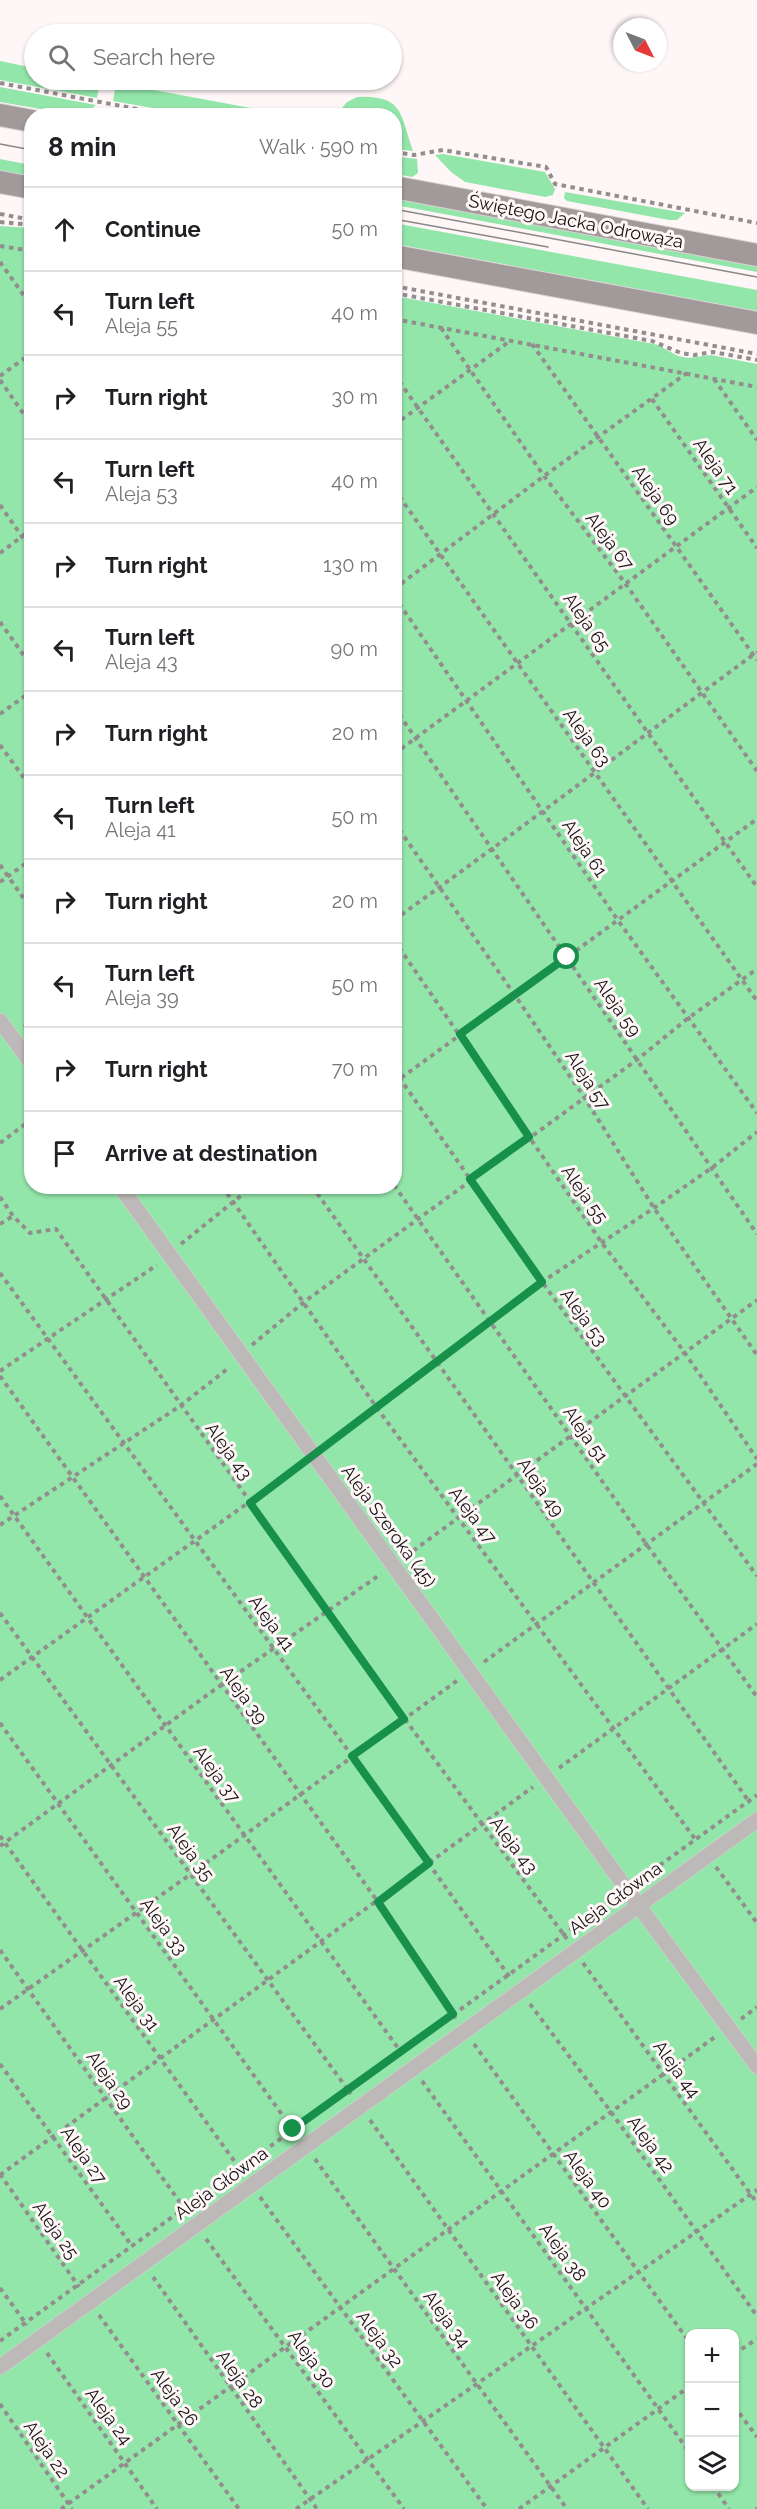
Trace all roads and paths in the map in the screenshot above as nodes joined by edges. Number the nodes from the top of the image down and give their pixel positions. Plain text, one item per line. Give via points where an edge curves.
1 (0, 83) edge
2 (24, 88) edge
3 (37, 90) edge
4 (132, 108) edge
5 (0, 115) edge
6 (24, 120) edge
7 (402, 153) edge
8 (0, 182) edge
9 (24, 186) edge
10 (402, 188) edge
11 (0, 214) edge
12 (24, 218) edge
13 (0, 222) edge
14 (757, 223) edge
15 (24, 224) edge
16 (0, 246) edge
17 (24, 250) edge
18 (757, 255) edge
19 (402, 257) edge
20 (0, 262) edge
21 (402, 287) edge
22 (402, 294) edge
23 (24, 296) edge
24 (402, 321) edge
25 (757, 323) edge
26 (441, 328) junction
27 (511, 340) junction
28 (532, 344) junction
29 (757, 354) edge
30 (24, 359) edge
31 (757, 360) edge
32 (471, 368) junction
33 (687, 373) junction
34 (0, 378) edge
35 (713, 378) junction
36 (402, 385) edge
37 (757, 387) edge
38 (652, 399) junction
39 (418, 408) junction
40 (24, 414) edge
41 (402, 419) edge
42 (599, 438) junction
43 (757, 440) edge
44 (544, 476) junction
45 (757, 487) edge
46 (402, 500) edge
47 (0, 505) edge
48 (728, 507) junction
49 (495, 513) junction
50 (24, 534) edge
51 (21, 536) junction
52 (24, 540) edge
53 (675, 546) junction
54 (757, 548) edge
55 (0, 553) edge
56 (442, 555) junction
57 (402, 583) edge
58 (625, 583) junction
59 (402, 607) edge
60 (0, 622) edge
61 (571, 624) junction
62 (755, 653) edge
63 (24, 656) edge
64 (757, 660) edge
65 (517, 663) junction
66 (703, 692) junction
67 (24, 697) edge
68 (467, 700) junction
69 (0, 714) edge
70 (402, 719) edge
71 (650, 733) junction
72 (416, 738) junction
73 (0, 745) edge
74 (402, 748) edge
75 (595, 770) junction
76 (757, 771) edge
77 (24, 778) edge
78 (543, 810) junction
79 (757, 819) edge
80 (402, 833) edge
81 (726, 842) junction
82 (493, 849) junction
83 (0, 865) edge
84 (24, 865) edge
85 (8, 877) junction
86 (672, 881) junction
87 (0, 882) edge
88 (757, 886) edge
89 (440, 887) junction
90 (24, 899) edge
91 (402, 914) edge
92 (617, 919) junction
93 (402, 951) edge
94 (567, 957) junction
95 (757, 969) edge
96 (742, 980) junction
97 (514, 994) junction
98 (757, 1000) edge
99 (687, 1019) junction
100 (0, 1020) edge
101 (460, 1034) junction
102 (24, 1053) edge
103 (638, 1059) junction
104 (402, 1078) edge
105 (402, 1082) edge
106 (584, 1097) junction
107 (757, 1113) edge
108 (24, 1125) edge
109 (757, 1132) edge
110 (529, 1137) junction
111 (0, 1143) edge
112 (713, 1167) junction
113 (470, 1179) junction
114 (126, 1194) edge
115 (228, 1194) edge
116 (242, 1194) edge
117 (318, 1194) edge
118 (401, 1194) edge
119 (0, 1197) edge
120 (233, 1201) junction
121 (654, 1208) junction
122 (13, 1216) junction
123 (418, 1218) junction
124 (0, 1224) edge
125 (757, 1234) edge
126 (602, 1243) junction
127 (170, 1256) junction
128 (363, 1258) junction
129 (0, 1273) edge
130 (542, 1282) junction
131 (107, 1300) junction
132 (304, 1302) junction
133 (490, 1322) junction
134 (47, 1340) junction
135 (757, 1355) edge
136 (243, 1357) junction
137 (437, 1362) junction
138 (0, 1371) edge
139 (0, 1376) edge
140 (180, 1406) junction
141 (377, 1408) junction
142 (124, 1442) junction
143 (314, 1455) junction
144 (757, 1462) edge
145 (71, 1476) junction
146 (0, 1496) edge
147 (250, 1503) junction
148 (703, 1504) junction
149 (14, 1515) junction
150 (0, 1525) edge
151 (196, 1542) junction
152 (647, 1545) junction
153 (757, 1576) edge
154 (144, 1578) junction
155 (594, 1585) junction
156 (0, 1613) edge
157 (87, 1619) junction
158 (757, 1624) edge
159 (538, 1625) junction
160 (723, 1649) junction
161 (33, 1658) junction
162 (470, 1672) junction
163 (0, 1680) edge
164 (667, 1689) junction
165 (757, 1698) edge
166 (404, 1719) junction
167 (0, 1723) edge
168 (613, 1728) junction
169 (352, 1756) junction
170 (547, 1777) junction
171 (300, 1795) junction
172 (757, 1795) edge
173 (748, 1801) junction
174 (757, 1820) edge
175 (482, 1824) junction
176 (244, 1835) junction
177 (0, 1836) edge
178 (695, 1840) junction
179 (707, 1855) junction
180 (429, 1863) junction
181 (717, 1868) dead end
182 (191, 1874) junction
183 (627, 1889) junction
184 (378, 1902) junction
185 (638, 1905) junction
186 (137, 1912) junction
187 (757, 1923) edge
188 (564, 1935) junction
189 (321, 1942) junction
190 (0, 1950) edge
191 (82, 1950) junction
192 (575, 1950) junction
193 (508, 1975) junction
194 (267, 1980) junction
195 (28, 1989) junction
196 (519, 1991) junction
197 (0, 2009) edge
198 (453, 2014) junction
199 (215, 2019) junction
200 (729, 2027) junction
201 (464, 2031) junction
202 (401, 2052) junction
203 (161, 2059) junction
204 (0, 2064) edge
205 (757, 2066) edge
206 (412, 2068) junction
207 (664, 2074) junction
208 (348, 2090) junction
209 (106, 2098) junction
210 (360, 2106) junction
211 (611, 2112) junction
212 (293, 2129) junction
213 (54, 2136) junction
214 (305, 2146) junction
215 (553, 2154) junction
216 (240, 2168) junction
217 (0, 2174) edge
218 (251, 2185) junction
219 (757, 2190) edge
220 (501, 2191) junction
221 (751, 2194) junction
222 (757, 2203) edge
223 (184, 2208) junction
224 (196, 2226) junction
225 (447, 2229) junction
226 (697, 2232) junction
227 (132, 2246) junction
228 (144, 2263) junction
229 (393, 2268) junction
230 (639, 2272) junction
231 (78, 2285) junction
232 (0, 2288) edge
233 (89, 2302) junction
234 (339, 2307) junction
235 (587, 2308) junction
236 (757, 2316) edge
237 (25, 2323) junction
238 (685, 2336) edge
239 (757, 2339) edge
240 (37, 2340) junction
241 (0, 2341) edge
242 (286, 2346) junction
243 (532, 2346) junction
244 (739, 2351) edge
245 (0, 2367) edge
246 (478, 2383) junction
247 (229, 2387) junction
248 (685, 2389) edge
249 (0, 2404) edge
250 (658, 2408) junction
251 (739, 2412) edge
252 (422, 2421) junction
253 (178, 2424) junction
254 (757, 2437) edge
255 (685, 2446) edge
256 (604, 2448) junction
257 (368, 2458) junction
258 (125, 2463) junction
259 (550, 2486) junction
260 (716, 2491) edge
261 (310, 2499) junction
262 (69, 2504) junction
263 (62, 2509) edge
264 (72, 2509) edge
265 (157, 2509) edge
266 (239, 2509) edge
267 (296, 2509) edge
268 (317, 2509) edge
269 (404, 2509) edge
270 (487, 2509) edge
271 (519, 2509) edge
272 (567, 2509) edge
273 (648, 2509) edge
274 (729, 2509) edge

1 - 2 path
3 - 4 path
5 - 6 main road
7 - 14 path via 443,150 546,167 555,184
8 - 9 main road
10 - 18 main road, Świętego Jacka Odrowąża
11 - 12 path
13 - 15 path
16 - 17 path
19 - 25 main road
20 - 23 path
21 - 29 path
22 - 31 path via 652,340 681,353 713,352
24 - 26 path
26 - 27 path
26 - 32 path, Aleja 67
27 - 28 path
27 - 32 path
28 - 33 path
28 - 42 path, Aleja 69
30 - 34 path
32 - 39 path
32 - 44 path, Aleja 67
33 - 35 path
33 - 38 path
34 - 40 path
35 - 37 path
35 - 43 path
36 - 39 path, Aleja 65
38 - 42 path
38 - 48 path, Aleja 71
39 - 41 path
39 - 49 path, Aleja 65
42 - 44 path
42 - 53 path, Aleja 69
44 - 49 path
44 - 58 path, Aleja 67
45 - 48 path
46 - 56 path, Aleja 63
47 - 51 path
48 - 53 path
48 - 54 path, Aleja 71
49 - 56 path
49 - 61 path, Aleja 65
50 - 51 path
51 - 52 path
51 - 55 path
53 - 58 path
53 - 62 path, Aleja 69
56 - 57 path
56 - 65 path, Aleja 63
58 - 61 path
58 - 66 path, Aleja 67
59 - 68 path, Aleja 61
60 - 63 path
61 - 65 path
61 - 71 path, Aleja 65
62 - 64 path, Aleja 69
62 - 66 path
65 - 68 path
65 - 75 path, Aleja 63
66 - 71 path
66 - 76 path, Aleja 67
67 - 69 path
68 - 72 path
68 - 78 path, Aleja 61
70 - 72 path, Aleja 59
71 - 75 path
71 - 81 path, Aleja 65
72 - 74 path
72 - 82 path, Aleja 59
73 - 77 path
75 - 78 path
75 - 86 path, Aleja 63
78 - 82 path
78 - 92 path, Aleja 61
79 - 81 path
80 - 89 path, Aleja 57
81 - 86 path
81 - 88 path, Aleja 65
82 - 89 path
82 - 94 path, Aleja 59
83 - 85 path
84 - 85 path
85 - 87 path
85 - 90 path
86 - 92 path
86 - 96 path, Aleja 63
89 - 91 path
89 - 97 path, Aleja 57
92 - 94 path
92 - 99 path, Aleja 61
93 - 101 path, Aleja 55
94 - 97 path
94 - 103 path, Aleja 59
95 - 96 path
96 - 98 path, Aleja 63
96 - 99 path
97 - 101 path
97 - 106 path, Aleja 57
99 - 103 path
99 - 107 path, Aleja 61
100 - 102 street
101 - 104 path
101 - 110 path, Aleja 55
103 - 106 path
103 - 112 path, Aleja 59
105 - 113 path, Aleja 53
106 - 110 path
106 - 121 path, Aleja 57
108 - 111 path
109 - 112 path
110 - 113 path
110 - 126 path, Aleja 55
112 - 121 path
112 - 125 path, Aleja 59
113 - 123 path
113 - 130 path, Aleja 53
114 - 127 street, Aleja Szeroka (45)
115 - 120 path, Aleja 47
116 - 120 path
117 - 128 path, Aleja 49
118 - 123 path, Aleja 51
119 - 122 path, Aleja 43
120 - 127 path
120 - 132 path, Aleja 47
121 - 126 path
121 - 135 path, Aleja 57
122 - 124 path
122 - 131 path, Aleja 43 via 30,1233 56,1229
123 - 128 path
123 - 133 path, Aleja 51
126 - 130 path
126 - 144 path, Aleja 55 via 685,1353
127 - 131 path
127 - 136 street, Aleja Szeroka (45)
128 - 132 path
128 - 137 path, Aleja 49
129 - 134 path, Aleja 41
130 - 133 path
130 - 148 path, Aleja 53
131 - 134 path
131 - 140 path, Aleja 43
132 - 136 path
132 - 141 path, Aleja 47
133 - 137 path
133 - 152 path, Aleja 51
134 - 138 path
134 - 142 path, Aleja 41
136 - 140 path
136 - 143 street, Aleja Szeroka (45)
137 - 141 path
137 - 155 path, Aleja 49
139 - 145 path, Aleja 39
140 - 142 path
140 - 147 path, Aleja 43
141 - 143 path
141 - 159 path, Aleja 47
142 - 145 path
142 - 151 path, Aleja 41
143 - 147 path
143 - 162 street, Aleja Szeroka (45)
144 - 148 path
145 - 149 path
145 - 154 path, Aleja 39
146 - 149 path, Aleja 37
147 - 151 path
147 - 166 path, Aleja 43
148 - 152 path
148 - 153 path, Aleja 53
149 - 150 path
149 - 157 path, Aleja 37
151 - 154 path
151 - 169 path, Aleja 41
152 - 155 path
152 - 160 path, Aleja 51
154 - 157 path
154 - 171 path, Aleja 39
155 - 159 path
155 - 164 path, Aleja 49
156 - 161 path, Aleja 35
157 - 161 path
157 - 176 path, Aleja 37
158 - 160 path
159 - 162 path
159 - 168 path, Aleja 47
160 - 164 path
160 - 165 path, Aleja 51
161 - 163 path
161 - 182 path, Aleja 35
162 - 166 path
162 - 170 street, Aleja Szeroka (45)
164 - 168 path
164 - 173 path, Aleja 49
166 - 169 path
166 - 175 path, Aleja 43
167 - 186 path, Aleja 33
168 - 170 path
168 - 178 path, Aleja 47
169 - 171 path
169 - 180 path, Aleja 41
170 - 175 path
170 - 183 street, Aleja Szeroka (45)
171 - 176 path
171 - 184 path, Aleja 39
172 - 173 path
173 - 178 path
174 - 179 street, Aleja Główna
175 - 180 path
175 - 188 path, Aleja 43
176 - 182 path
176 - 189 path, Aleja 37
177 - 191 path, Aleja 31
178 - 179 path, Aleja 47
178 - 183 path
179 - 185 street, Aleja Główna
180 - 184 path
180 - 193 path, Aleja 41
181 - 187 path
182 - 186 path
182 - 194 path, Aleja 35
183 - 185 street, Aleja Szeroka (45)
183 - 188 path
184 - 189 path
184 - 198 path, Aleja 39
185 - 192 street, Aleja Główna
185 - 200 street, Aleja Szeroka (45)
186 - 191 path
186 - 199 path, Aleja 33
188 - 192 path, Aleja 43
188 - 193 path
189 - 194 path
189 - 202 path, Aleja 37
190 - 195 path, Aleja 29
191 - 195 path
191 - 203 path, Aleja 31
192 - 196 street, Aleja Główna
192 - 207 path, Aleja 44
193 - 196 path, Aleja 41
193 - 198 path
194 - 199 path
194 - 208 path, Aleja 35
195 - 197 path
195 - 209 path, Aleja 29
196 - 201 street, Aleja Główna
196 - 211 path, Aleja 42
198 - 201 path, Aleja 39
198 - 202 path
199 - 203 path
199 - 212 path, Aleja 33
200 - 205 street, Aleja Szeroka (45)
200 - 207 path
201 - 206 street, Aleja Główna
201 - 215 path, Aleja 40
202 - 206 path, Aleja 37
202 - 208 path
203 - 209 path
203 - 216 path, Aleja 31
204 - 213 path, Aleja 27
206 - 210 street, Aleja Główna
206 - 220 path, Aleja 38
207 - 211 path
207 - 221 path, Aleja 44
208 - 210 path, Aleja 35
208 - 212 path
209 - 213 path
209 - 223 path, Aleja 29
210 - 214 street, Aleja Główna
210 - 225 path, Aleja 36
211 - 215 path
211 - 226 path, Aleja 42
212 - 214 path, Aleja 33
212 - 216 path
213 - 217 path
213 - 227 path, Aleja 27
214 - 218 street, Aleja Główna
214 - 229 path, Aleja 34
215 - 220 path
215 - 230 path, Aleja 40
216 - 218 path, Aleja 31
216 - 223 path
217 - 231 path, Aleja 25
218 - 224 street, Aleja Główna
218 - 234 path, Aleja 32
219 - 221 path
220 - 225 path
220 - 235 path, Aleja 38
221 - 222 path, Aleja 44
221 - 226 path
223 - 224 path, Aleja 29
223 - 227 path
224 - 228 street, Aleja Główna
224 - 242 path, Aleja 30
225 - 229 path
225 - 243 path, Aleja 36
226 - 230 path
226 - 236 path, Aleja 42
227 - 228 path, Aleja 27
227 - 231 path
228 - 233 street, Aleja Główna
228 - 247 path, Aleja 28
229 - 234 path
229 - 246 path, Aleja 34
230 - 235 path
230 - 238 path, Aleja 40
231 - 233 path, Aleja 25
231 - 237 path
232 - 237 path, Aleja 24
233 - 240 street, Aleja Główna
233 - 253 path, Aleja 26
234 - 242 path
234 - 252 path, Aleja 32
235 - 243 path
235 - 250 path, Aleja 38
237 - 240 path, Aleja 24
237 - 241 path
239 - 244 path
240 - 245 street, Aleja Główna
240 - 258 path, Aleja 24
242 - 247 path
242 - 257 path, Aleja 30
243 - 246 path
243 - 256 path, Aleja 36
246 - 252 path
246 - 259 path, Aleja 34
247 - 253 path
247 - 261 path, Aleja 28
248 - 250 path
249 - 262 path, Aleja 22
250 - 255 path, Aleja 38
250 - 256 path
251 - 254 path
252 - 257 path
252 - 270 path, Aleja 32
253 - 258 path
253 - 266 path, Aleja 26
256 - 259 path
256 - 273 path, Aleja 36
257 - 261 path
257 - 269 path, Aleja 30
258 - 262 path
258 - 265 path, Aleja 24
259 - 271 path
259 - 272 path, Aleja 34
260 - 274 path
261 - 267 path
261 - 268 path, Aleja 28
262 - 263 path
262 - 264 path, Aleja 22

